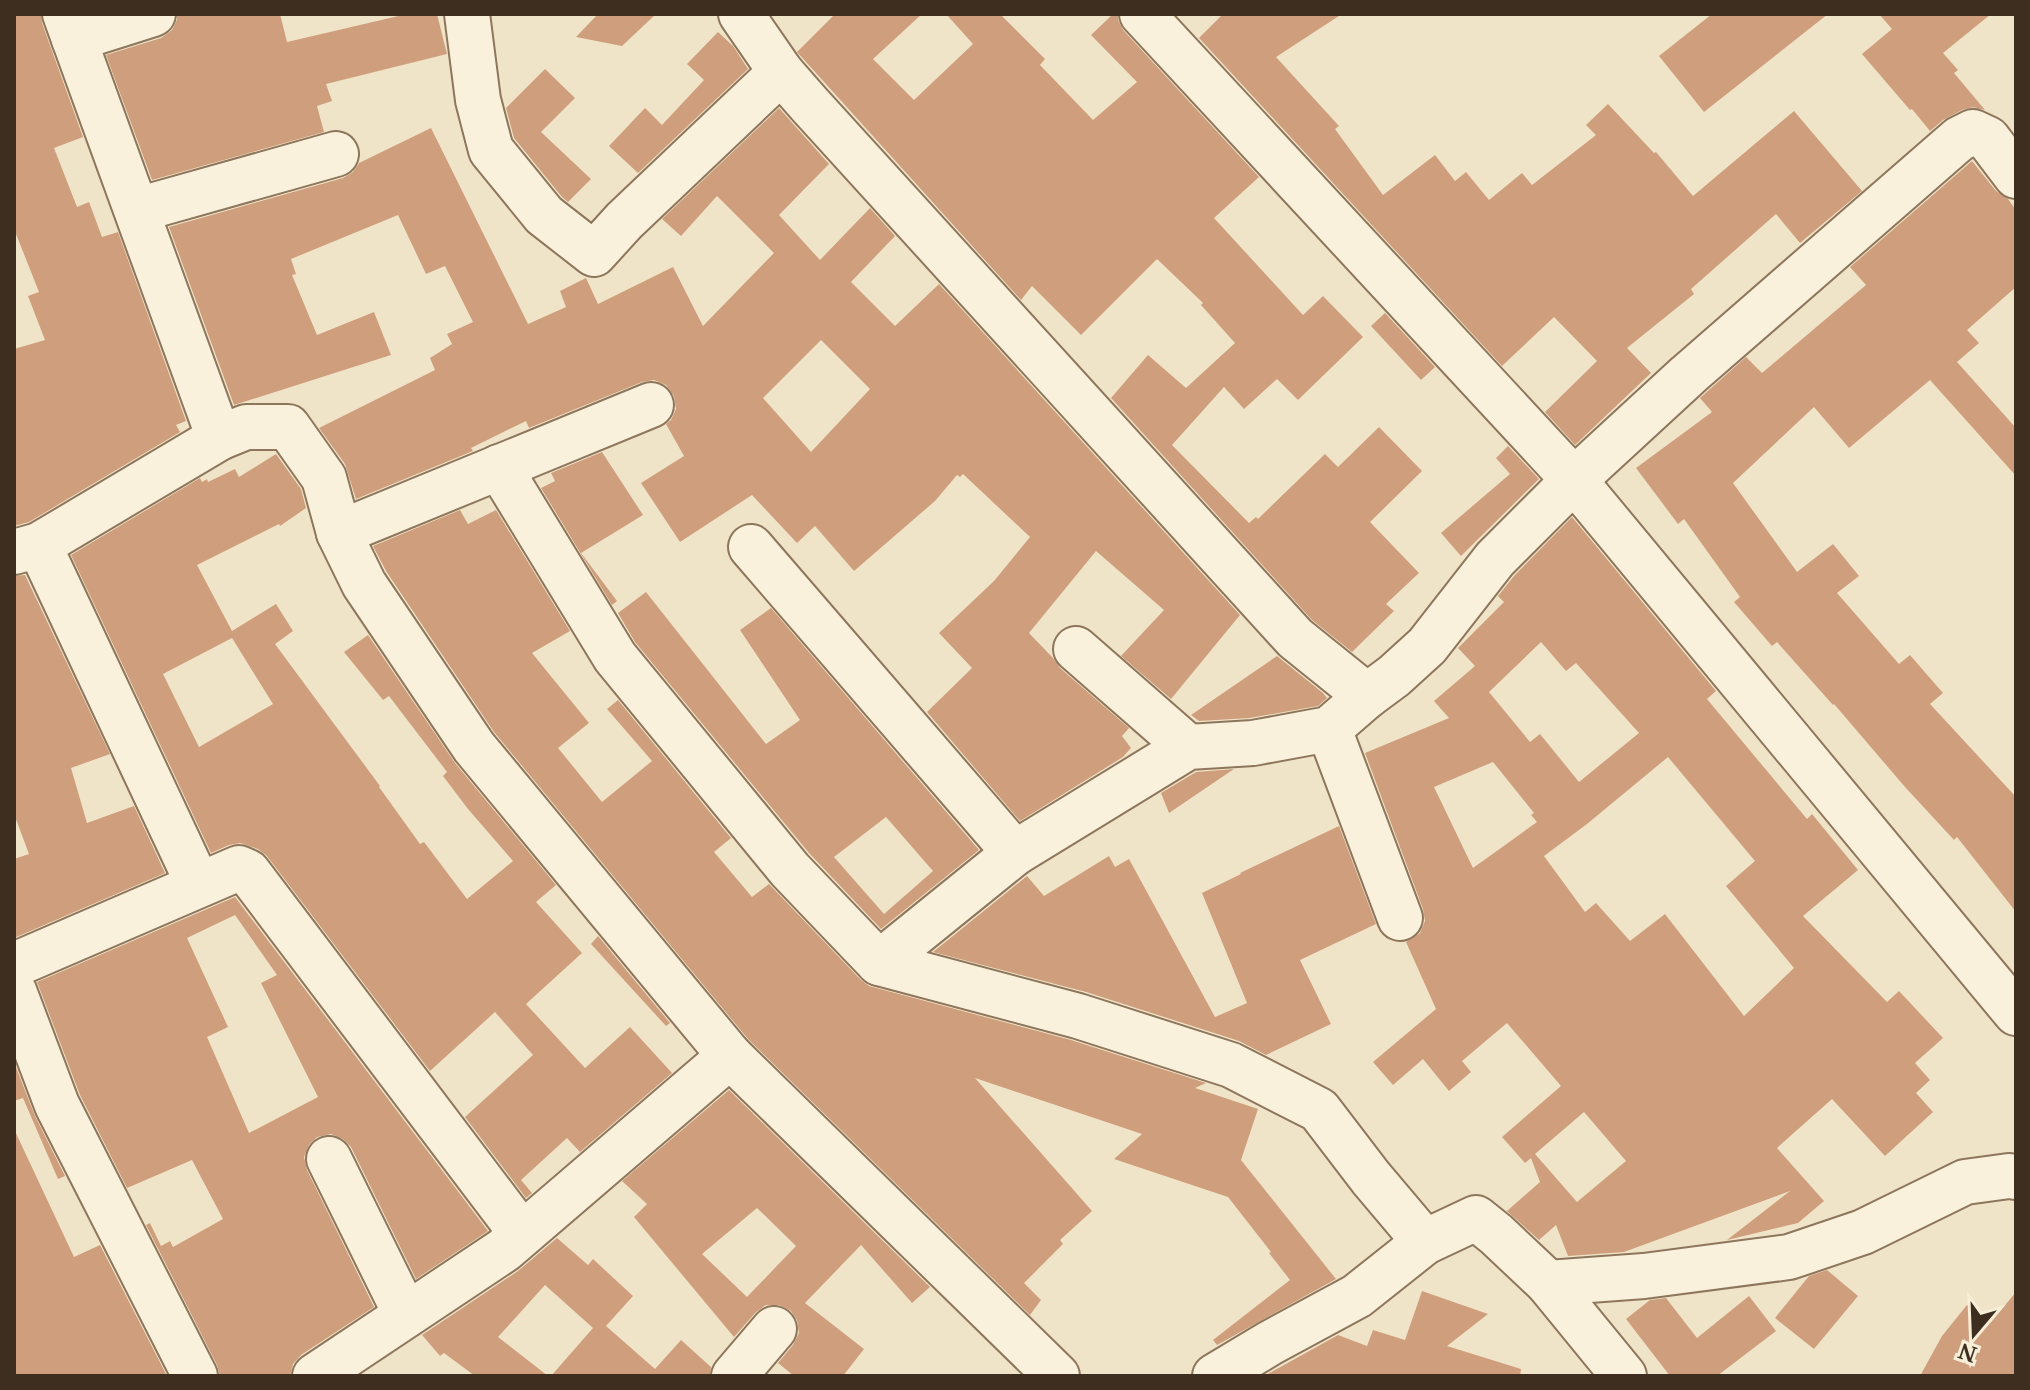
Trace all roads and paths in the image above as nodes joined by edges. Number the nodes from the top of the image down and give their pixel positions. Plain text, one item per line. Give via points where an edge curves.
1 (153, 14) edge
2 (467, 14) edge
3 (741, 14) edge
4 (1142, 14) edge
5 (70, 26) edge
6 (781, 72) junction
7 (336, 154) dead end
8 (2016, 176) edge
9 (137, 210) junction
10 (651, 405) dead end
11 (219, 438) junction
12 (499, 467) junction
13 (1574, 480) junction
14 (339, 533) junction
15 (751, 547) dead end
16 (26, 548) edge
17 (1076, 649) dead end
18 (1367, 696) junction
19 (1329, 729) junction
20 (1188, 747) junction
21 (1015, 853) junction
22 (190, 867) dead end
23 (1400, 918) dead end
24 (879, 963) junction
25 (14, 965) edge
26 (14, 991) edge
27 (2016, 1013) edge
28 (730, 1056) junction
29 (329, 1159) dead end
30 (2014, 1172) edge
31 (522, 1234) junction
32 (1425, 1242) junction
33 (1548, 1283) junction
34 (406, 1315) junction
35 (774, 1329) dead end
36 (195, 1376) edge
37 (315, 1376) edge
38 (734, 1376) edge
39 (1057, 1376) edge
40 (1215, 1376) edge
41 (1624, 1376) edge

1 - 5 street
2 - 6 street via 478,100 491,150 544,215 594,254
3 - 6 street
4 - 13 street
5 - 9 street
6 - 18 street via 1295,638
7 - 9 street
8 - 13 street via 1988,139 1973,132 1959,139
9 - 11 street
10 - 12 street
11 - 14 street via 246,427 288,427 324,478
11 - 16 street
12 - 14 street
12 - 24 street via 615,657 790,870
13 - 18 street via 1495,559 1427,646
13 - 27 street
14 - 28 street via 364,584 474,747
15 - 21 street
16 - 22 street
17 - 20 street
18 - 19 street
19 - 20 street via 1253,743
19 - 23 street
20 - 21 street
21 - 24 street
24 - 32 street via 1078,1016 1244,1071 1319,1110
25 - 31 street via 244,869
26 - 36 street via 57,1105
28 - 31 street
28 - 39 street
29 - 34 street
30 - 33 street via 1965,1182 1863,1232 1789,1257
31 - 34 street
32 - 33 street via 1476,1218
32 - 40 street via 1357,1296
33 - 41 street
34 - 37 street
35 - 38 street

